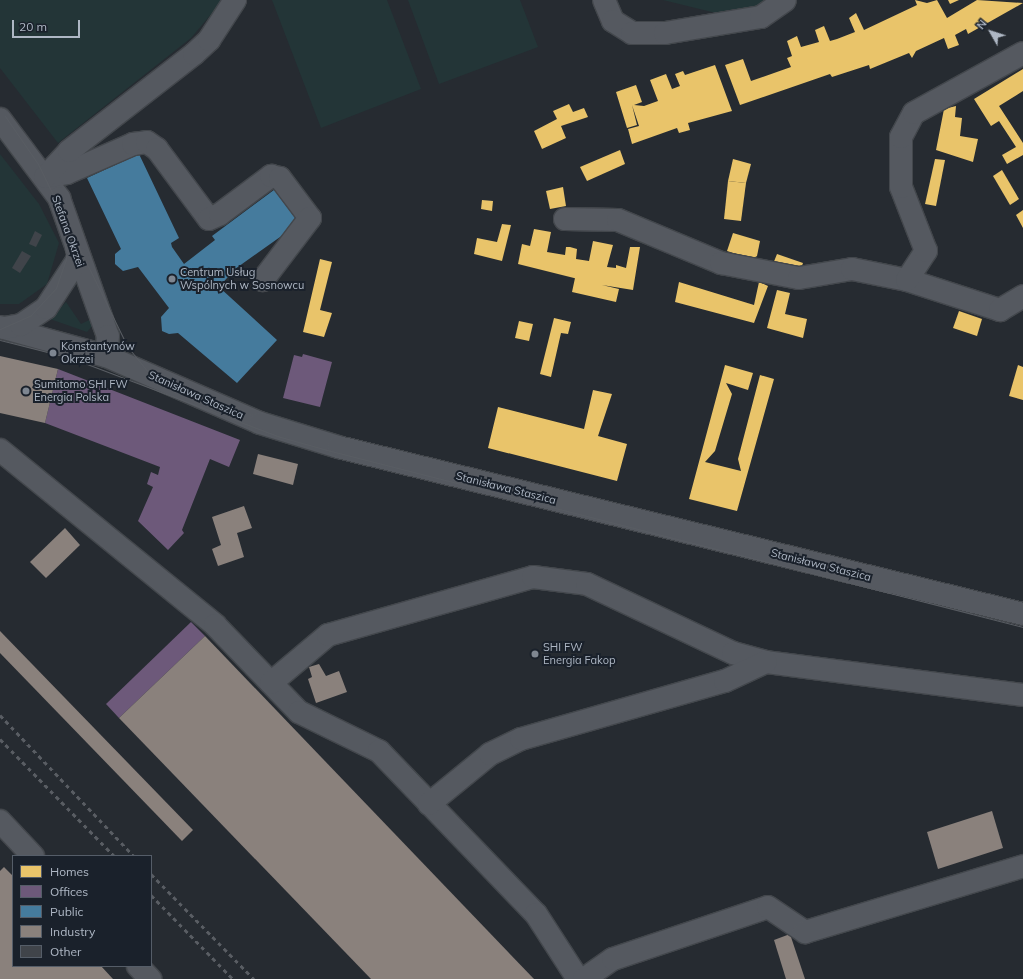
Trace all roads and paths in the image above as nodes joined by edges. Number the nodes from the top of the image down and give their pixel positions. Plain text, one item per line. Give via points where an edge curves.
1 (235, 0) edge
2 (604, 0) edge
3 (785, 0) edge
4 (1023, 53) edge
5 (0, 119) edge
6 (45, 177) junction
7 (565, 219) dead end
8 (78, 259) junction
9 (263, 280) dead end
10 (907, 280) junction
11 (1023, 296) edge
12 (2, 328) edge
13 (106, 356) junction
14 (0, 450) edge
15 (1023, 614) edge
16 (766, 662) junction
17 (271, 683) junction
18 (1023, 695) edge
19 (429, 804) junction
20 (0, 821) edge
21 (32, 855) edge
22 (1023, 866) edge
23 (139, 967) edge
24 (150, 979) edge
25 (578, 979) edge
26 (584, 979) edge

1 - 6 street via 209,40 194,54 69,151
2 - 3 street via 613,21 632,33 665,33 761,17
4 - 10 street via 914,113 901,136 901,187 926,251
5 - 6 street, Stefana Okrzei
6 - 8 street, Stefana Okrzei via 59,198
6 - 9 street via 67,173 133,144 147,142 157,149 209,219 220,214 271,176 280,178 310,218
7 - 10 street via 618,220 721,263 799,278 852,269
8 - 12 street via 46,308 21,325
8 - 13 street, Stefana Okrzei via 108,336
10 - 11 street via 1000,310
12 - 13 street, Stanisława Staszica
13 - 15 street, Stanisława Staszica via 260,423 338,447
14 - 17 street via 215,625
16 - 17 street via 733,653 587,584 533,577 328,635
16 - 18 street
16 - 19 street via 725,681 521,739 490,754
17 - 19 street via 298,712 378,752
19 - 25 street via 536,914
20 - 21 street
22 - 26 street via 805,932 768,907 613,959
23 - 24 street

